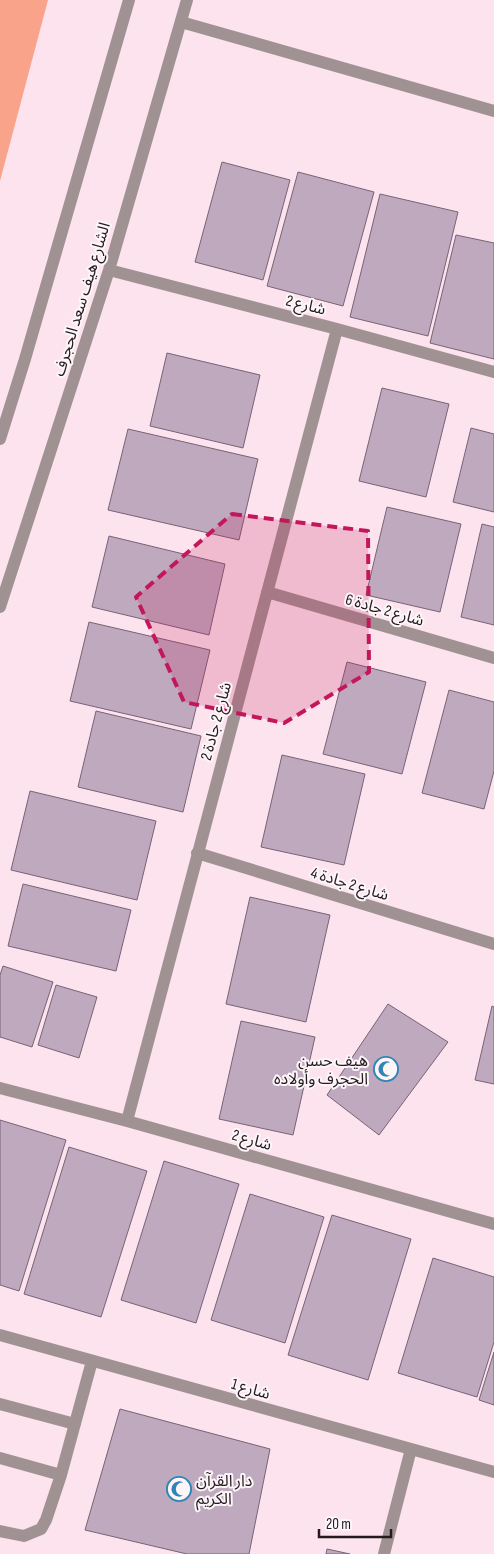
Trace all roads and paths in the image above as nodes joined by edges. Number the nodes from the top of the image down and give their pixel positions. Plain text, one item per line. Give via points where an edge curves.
1 (129, 0) edge
2 (187, 0) edge
3 (181, 22) junction
4 (494, 111) edge
5 (109, 270) junction
6 (337, 329) junction
7 (494, 372) edge
8 (0, 438) edge
9 (267, 592) junction
10 (0, 606) edge
11 (494, 658) edge
12 (197, 853) junction
13 (494, 944) edge
14 (0, 1088) edge
15 (127, 1121) junction
16 (494, 1224) edge
17 (0, 1335) edge
18 (92, 1361) junction
19 (0, 1404) edge
20 (75, 1424) junction
21 (411, 1449) junction
22 (0, 1458) edge
23 (494, 1472) edge
24 (61, 1475) junction
25 (0, 1532) edge
26 (384, 1554) edge

1 - 8 street
2 - 3 street, الشارع هيف سعد الحجرف
3 - 4 street
3 - 5 street, الشارع هيف سعد الحجرف
5 - 6 street, شارع 2
5 - 10 street, الشارع هيف سعد الحجرف
6 - 7 street, شارع 2
6 - 9 street, شارع 2 جادة 2
9 - 11 street, شارع 2 جادة 6
9 - 12 street, شارع 2 جادة 2
12 - 13 street, شارع 2 جادة 4
12 - 15 street, شارع 2 جادة 2
14 - 15 street, شارع 2
15 - 16 street, شارع 2
17 - 18 street, شارع 1
18 - 20 street
18 - 21 street, شارع 1
19 - 20 street
20 - 24 street
21 - 23 street, شارع 1
21 - 26 street
22 - 24 street
24 - 25 street via 41,1529 24,1536

